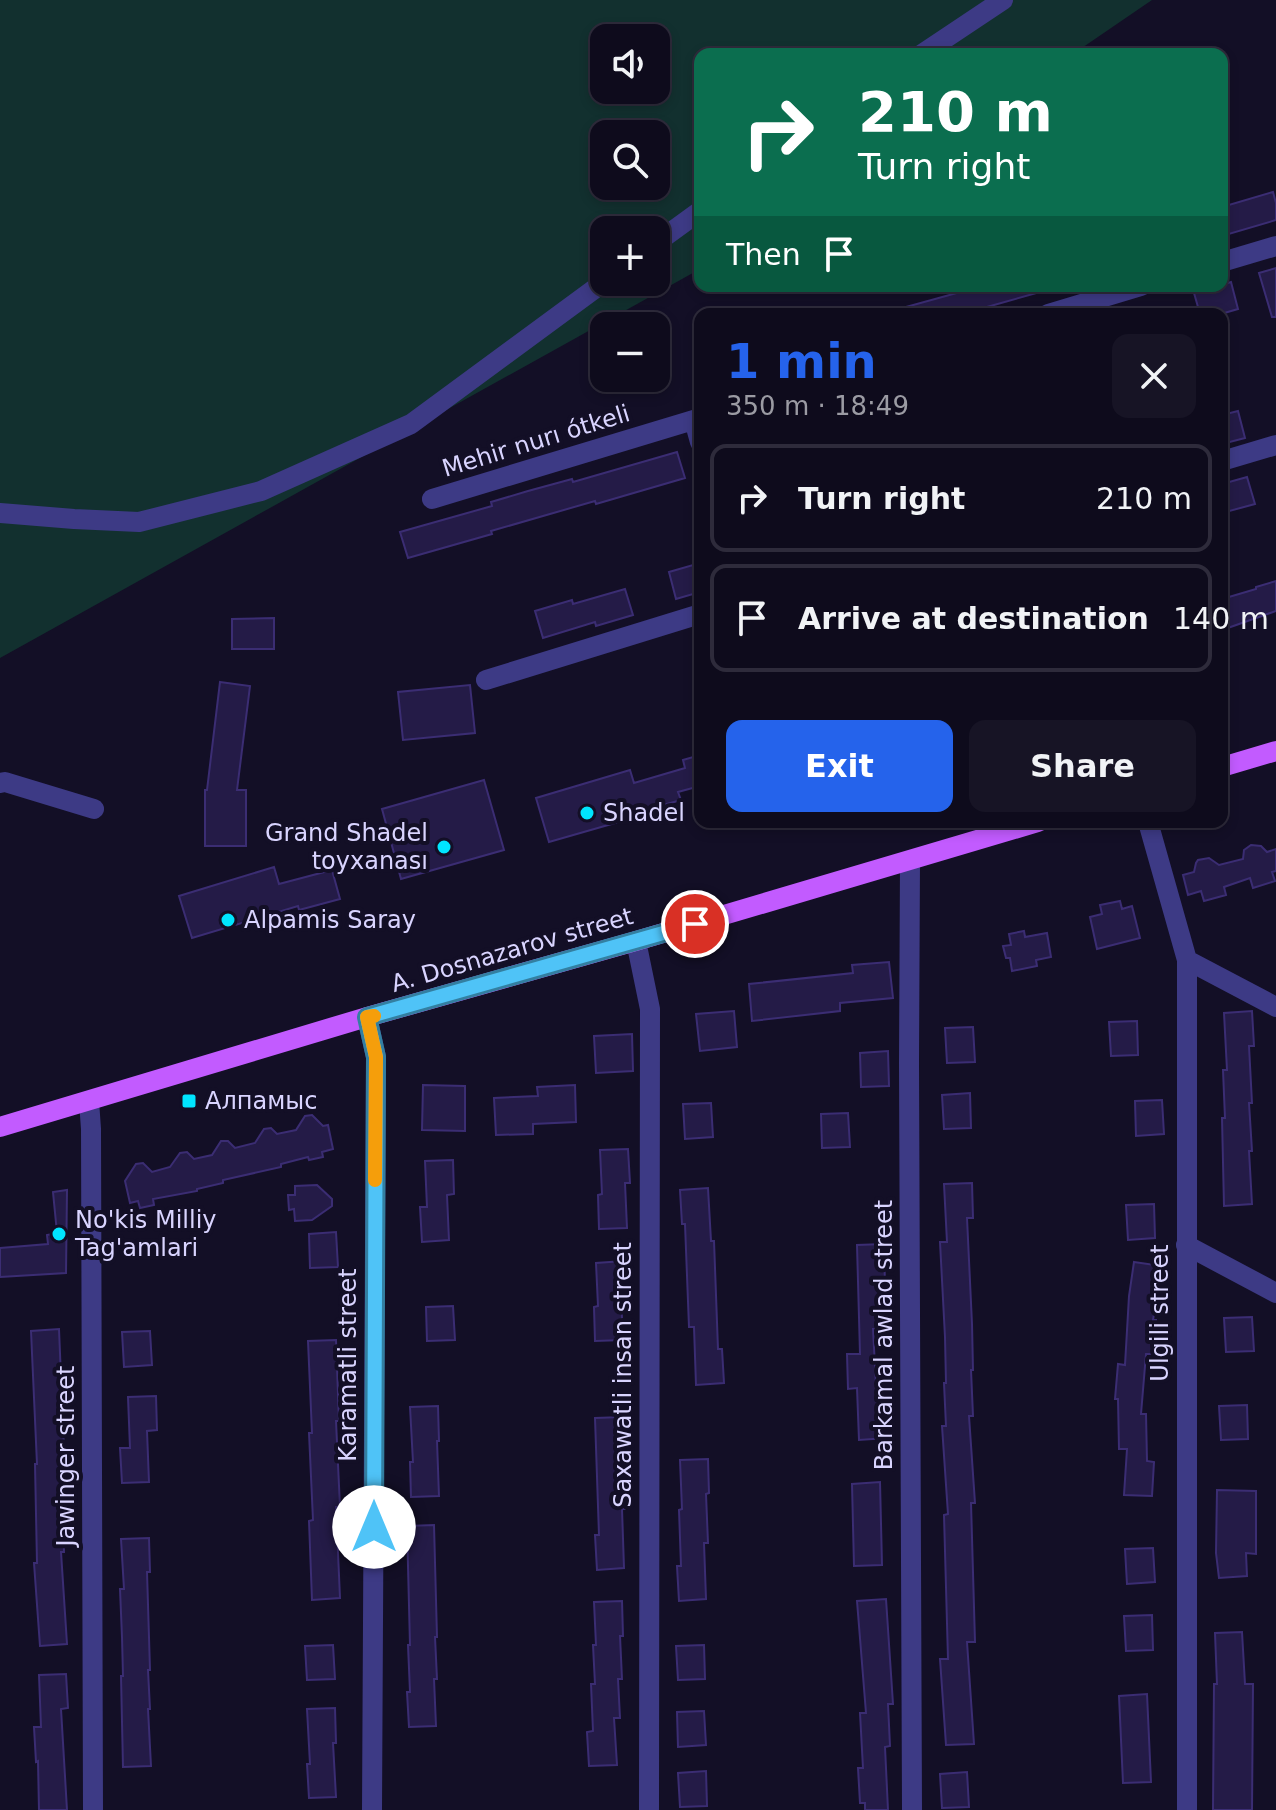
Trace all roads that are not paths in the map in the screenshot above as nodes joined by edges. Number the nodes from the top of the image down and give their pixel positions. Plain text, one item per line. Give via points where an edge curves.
1 (1003, 0) edge
2 (931, 48) edge
3 (694, 215) edge
4 (670, 233) edge
5 (1276, 246) edge
6 (1228, 260) edge
7 (590, 292) edge
8 (1121, 292) edge
9 (1068, 308) edge
10 (694, 420) edge
11 (1276, 445) edge
12 (1228, 459) edge
13 (432, 499) dead end
14 (0, 513) edge
15 (694, 616) edge
16 (486, 680) dead end
17 (1276, 751) edge
18 (1228, 765) edge
19 (0, 783) edge
20 (94, 809) dead end
21 (1018, 828) edge
22 (1150, 828) edge
23 (910, 861) junction
24 (636, 941) junction
25 (1187, 960) junction
26 (1276, 1007) edge
27 (367, 1017) junction
28 (89, 1101) junction
29 (0, 1127) edge
30 (1186, 1245) junction
31 (1276, 1293) edge
32 (93, 1810) edge
33 (372, 1810) edge
34 (649, 1810) edge
35 (912, 1810) edge
36 (1187, 1810) edge

1 - 2 street
3 - 4 street
5 - 6 street
7 - 14 street via 411,424 261,491 139,522
8 - 9 street
10 - 13 street, Mehir nurı ótkeli
11 - 12 street
15 - 16 street
17 - 18 main road
19 - 20 street
21 - 23 main road, A. Dosnazarov street
22 - 25 street, Ulgili street
23 - 24 main road, A. Dosnazarov street
23 - 35 street, Barkamal awlad street
24 - 27 main road, A. Dosnazarov street
24 - 34 street, Saxawatli insan street via 650,1009
25 - 26 street
25 - 30 street, Ulgili street
27 - 28 main road, A. Dosnazarov street
27 - 33 street, Karamatli street via 376,1057
28 - 29 main road, A. Dosnazarov street
28 - 32 street, Jawinger street
30 - 31 street
30 - 36 street, Ulgili street

